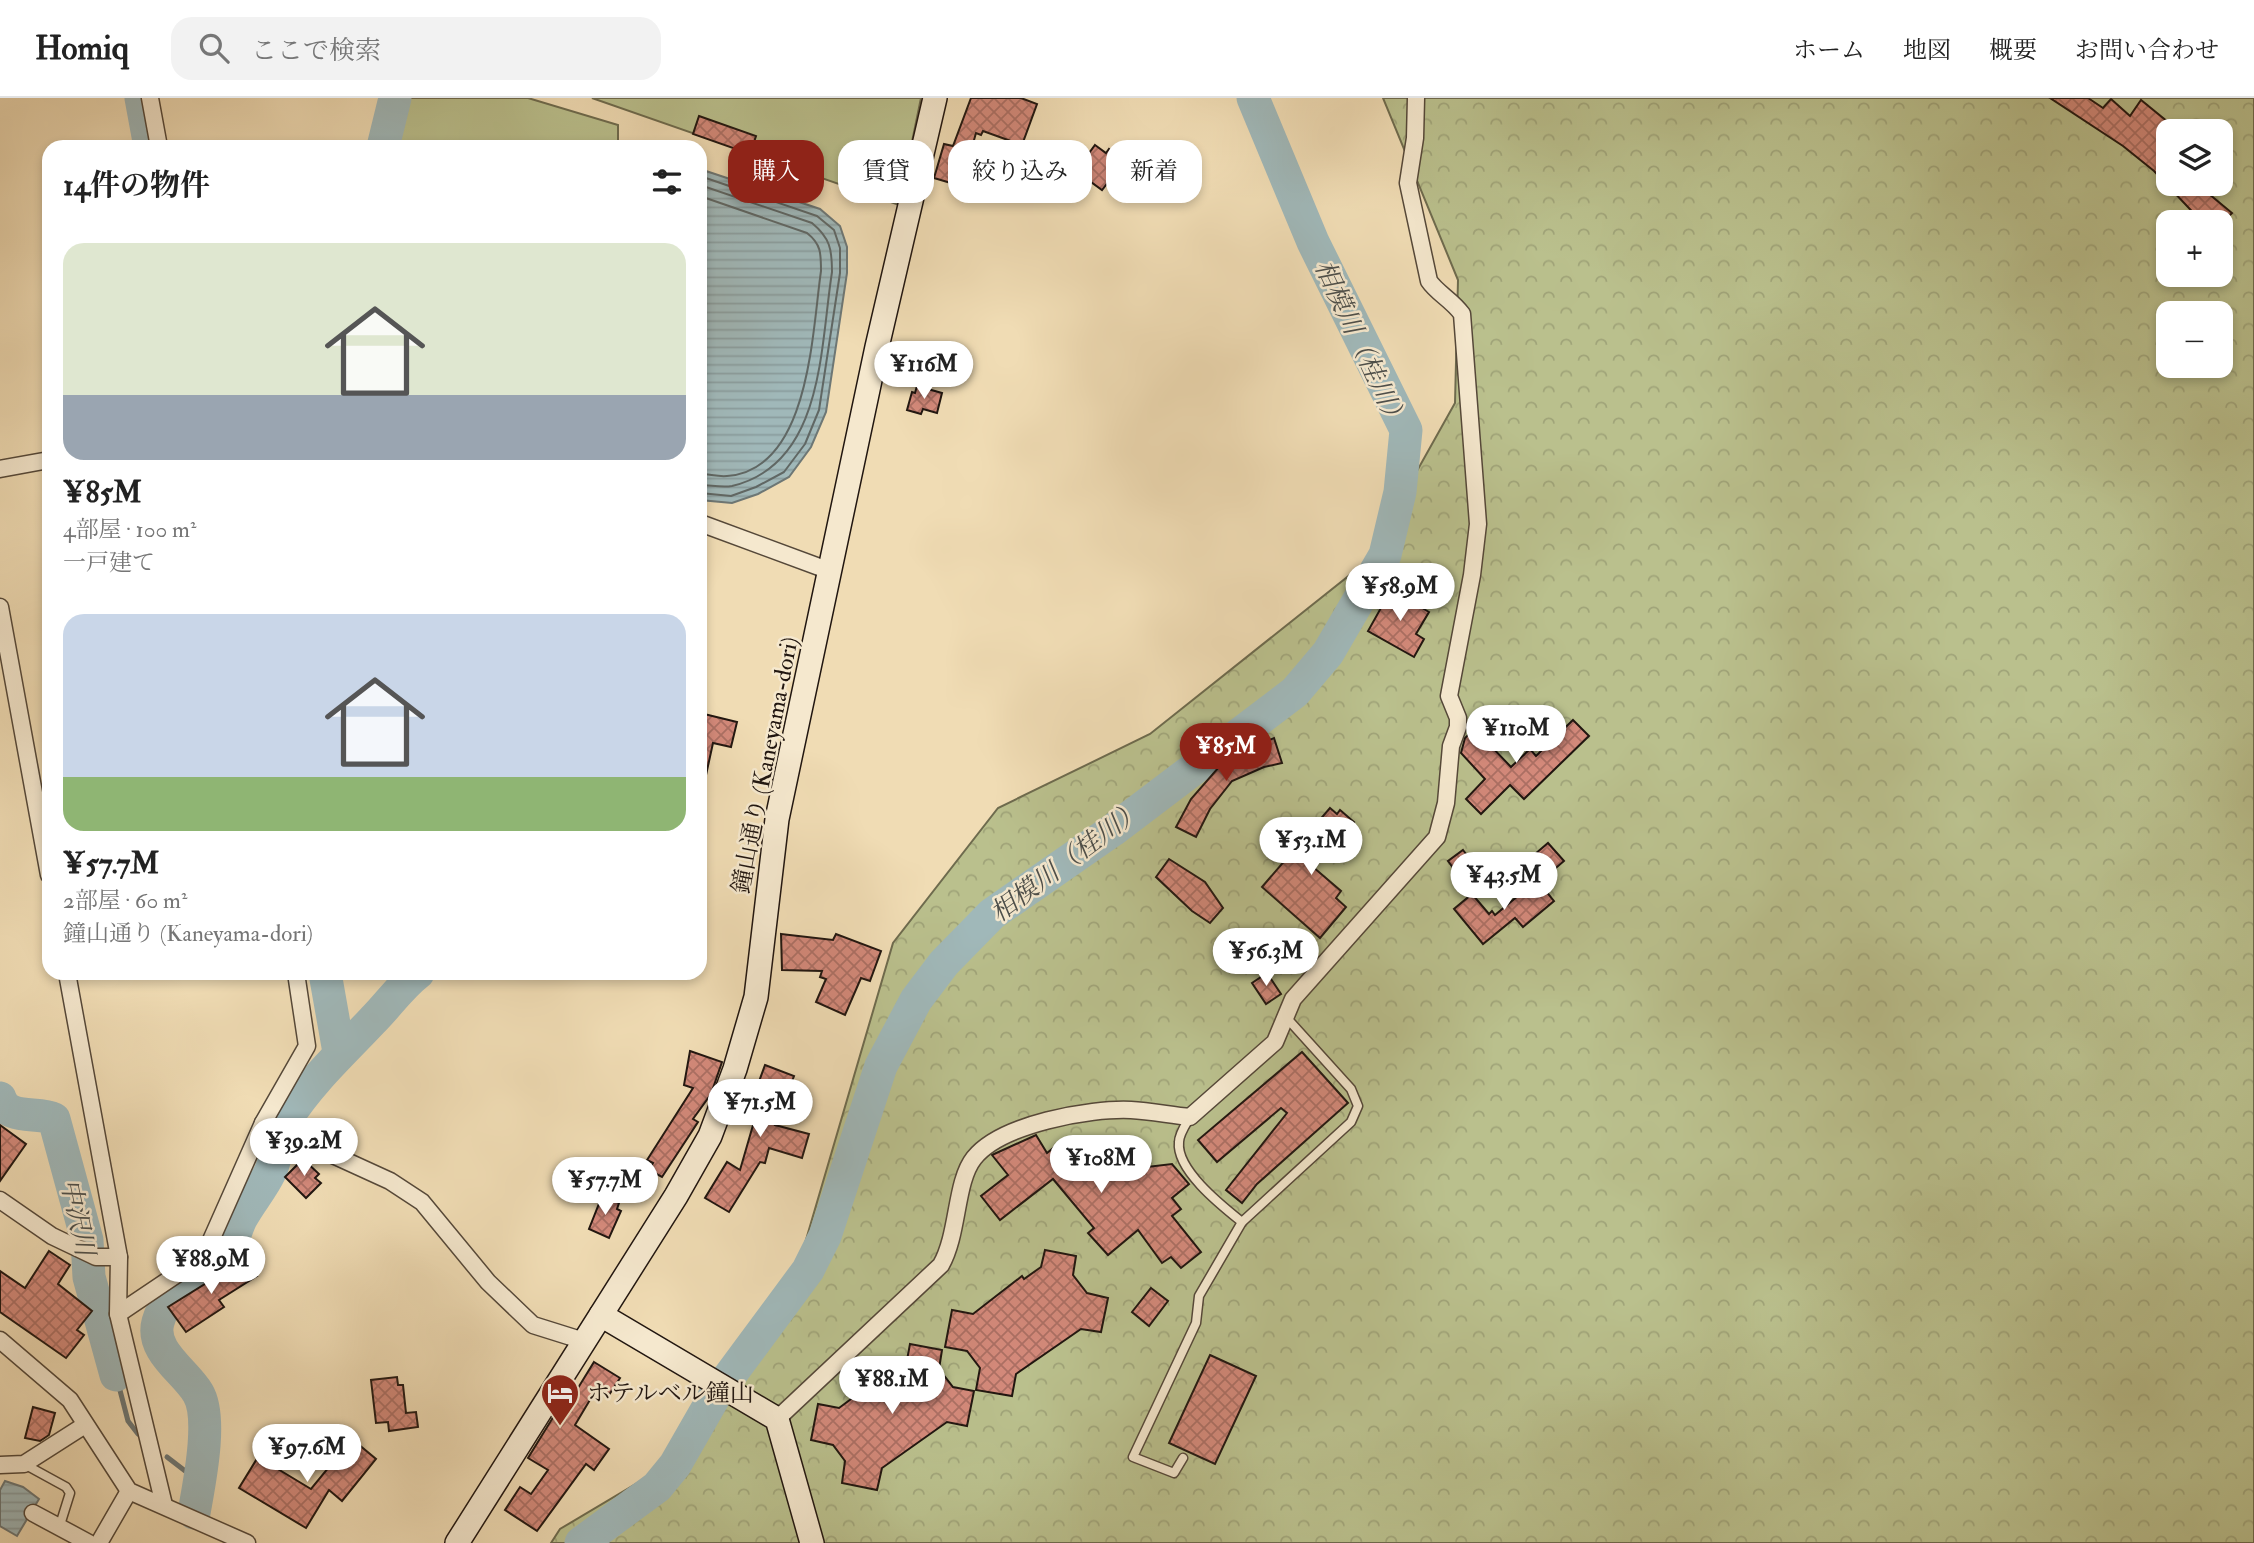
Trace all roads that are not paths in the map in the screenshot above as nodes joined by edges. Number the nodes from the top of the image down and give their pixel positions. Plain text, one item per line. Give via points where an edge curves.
1 (150, 98) edge
2 (934, 98) edge
3 (1416, 98) edge
4 (158, 140) edge
5 (42, 461) edge
6 (0, 468) edge
7 (707, 526) edge
8 (830, 571) junction
9 (0, 607) edge
10 (42, 837) edge
11 (68, 980) edge
12 (297, 980) edge
13 (1285, 1016) junction
14 (1190, 1117) junction
15 (263, 1123) junction
16 (0, 1200) edge
17 (1241, 1222) junction
18 (119, 1257) junction
19 (117, 1314) junction
20 (601, 1315) junction
21 (0, 1340) edge
22 (584, 1342) junction
23 (778, 1419) junction
24 (85, 1424) junction
25 (1183, 1458) dead end
26 (24, 1464) junction
27 (0, 1465) edge
28 (129, 1491) junction
29 (164, 1505) junction
30 (33, 1513) dead end
31 (60, 1525) junction
32 (89, 1543) edge
33 (99, 1543) edge
34 (247, 1543) edge
35 (457, 1543) edge
36 (811, 1543) edge

1 - 4 street
2 - 8 street, 鐘山通り (Kaneyama-dori)
3 - 13 street via 1408,183 1429,281 1462,314 1478,524 1448,696 1458,727 1437,837 1293,999
5 - 6 street
7 - 8 street
8 - 20 street, 鐘山通り (Kaneyama-dori) via 776,819 756,997 743,1044 710,1136
9 - 10 street
11 - 18 street
12 - 15 street via 307,1046
13 - 14 street via 1275,1042
13 - 17 lane via 1351,1089 1358,1106 1351,1122
14 - 17 lane via 1178,1141 1181,1160 1214,1201
14 - 23 street via 1128,1110 1039,1121 1012,1129 974,1158 962,1190 951,1248 941,1265
15 - 19 street via 204,1256
15 - 22 street via 390,1181 422,1202 488,1282 533,1325
16 - 18 street via 52,1236 96,1257
17 - 25 lane via 1199,1296 1196,1323 1133,1457 1174,1473
18 - 19 street
19 - 29 street
20 - 22 street, 鐘山通り (Kaneyama-dori)
20 - 23 street
21 - 24 street via 70,1400
22 - 35 street, 鐘山通り (Kaneyama-dori)
23 - 36 street
24 - 26 street
24 - 28 street
26 - 27 street
26 - 31 lane via 70,1493
28 - 29 street
28 - 33 street
29 - 34 street
30 - 31 street
31 - 32 street

